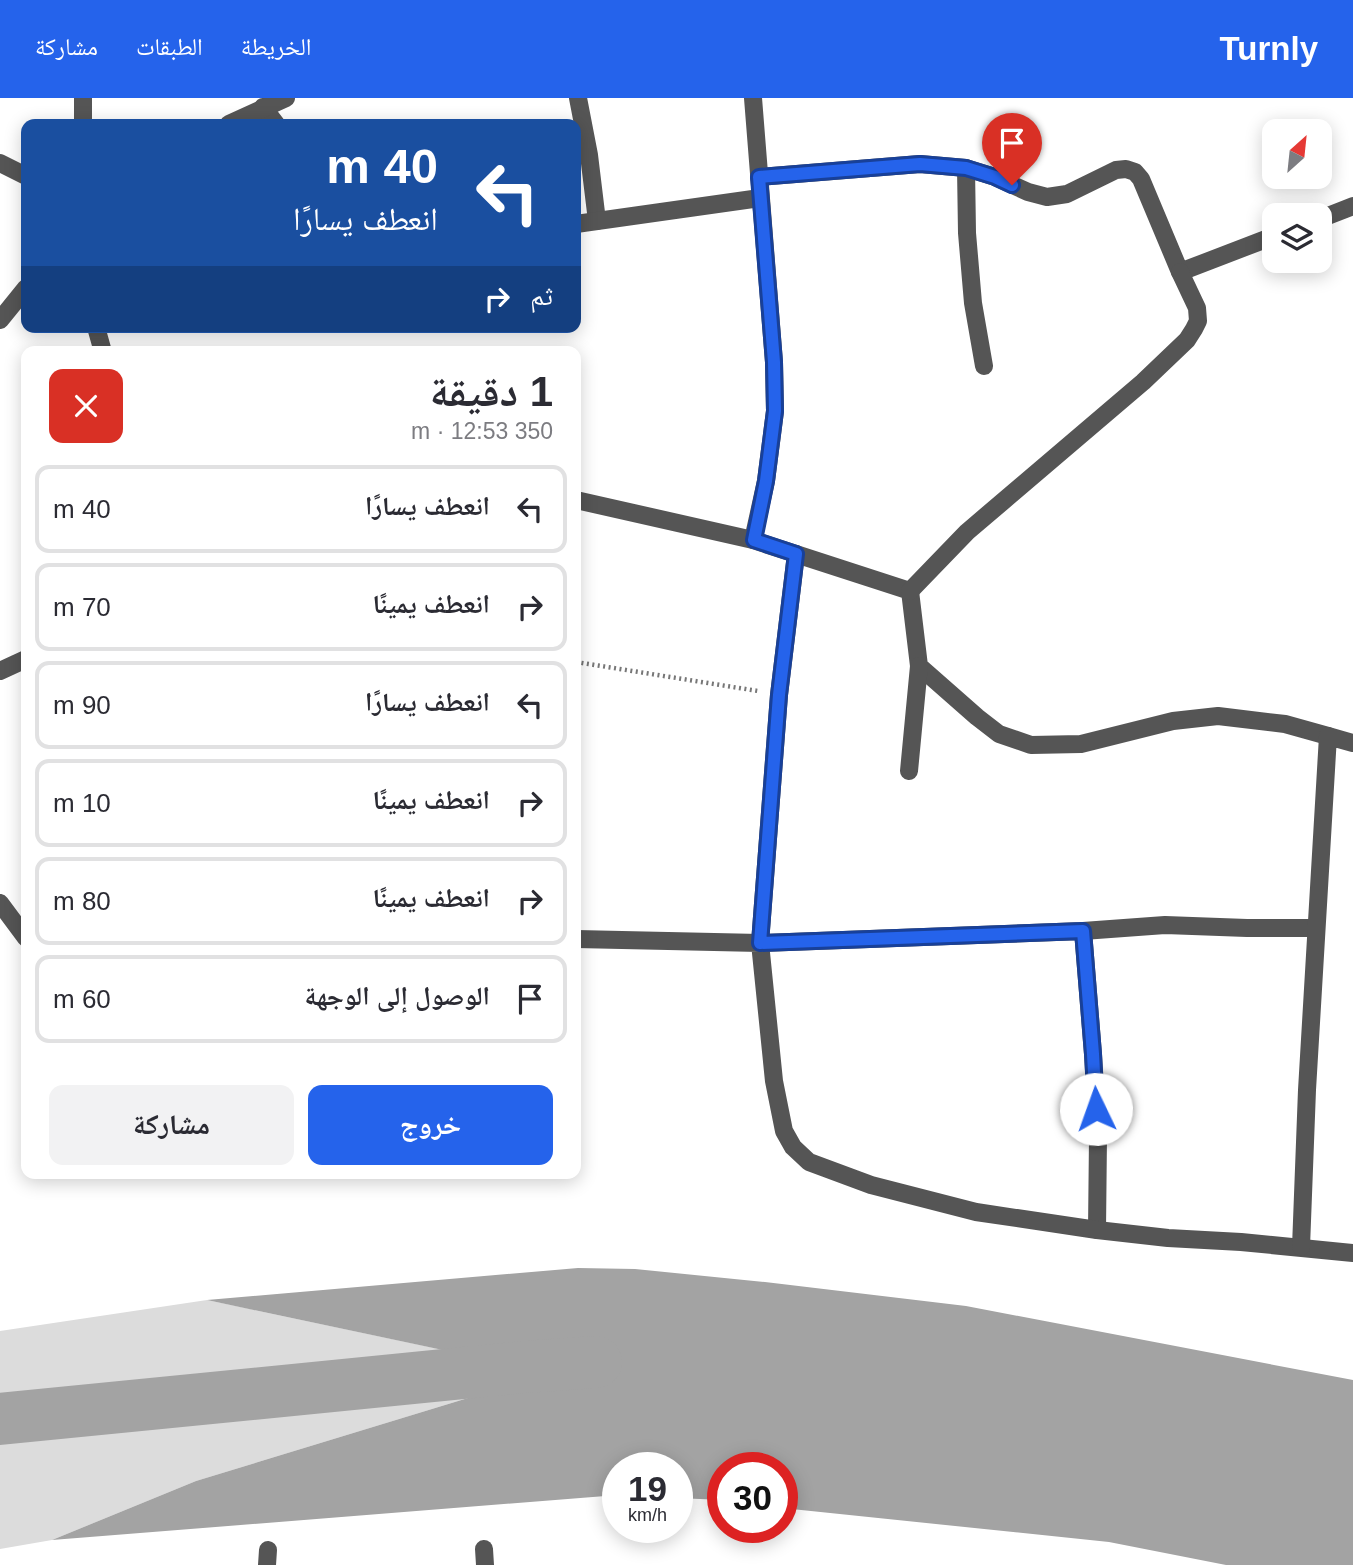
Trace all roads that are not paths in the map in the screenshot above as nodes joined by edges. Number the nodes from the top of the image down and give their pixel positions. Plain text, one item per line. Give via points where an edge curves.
1 (83, 98) edge
2 (286, 98) edge
3 (578, 98) edge
4 (753, 98) edge
5 (263, 107) junction
6 (83, 119) edge
7 (239, 119) edge
8 (271, 119) edge
9 (0, 163) edge
10 (966, 168) junction
11 (21, 174) edge
12 (759, 177) junction
13 (760, 198) junction
14 (1353, 206) edge
15 (1332, 214) edge
16 (597, 221) junction
17 (581, 223) edge
18 (1262, 241) edge
19 (1180, 272) junction
20 (21, 294) edge
21 (0, 320) edge
22 (984, 366) dead end
23 (581, 501) edge
24 (754, 540) junction
25 (796, 554) junction
26 (910, 591) junction
27 (21, 661) edge
28 (919, 666) junction
29 (0, 671) edge
30 (1328, 736) junction
31 (1353, 743) edge
32 (909, 771) dead end
33 (0, 903) edge
34 (1316, 928) junction
35 (21, 931) edge
36 (1083, 931) junction
37 (581, 939) edge
38 (760, 943) junction
39 (1097, 1230) junction
40 (1301, 1247) junction
41 (1353, 1252) edge

1 - 6 street
2 - 5 street
3 - 16 street
4 - 12 street
5 - 7 street
5 - 8 street
9 - 11 street
10 - 12 street via 920,164
10 - 19 street via 1047,197 1067,194 1116,170 1135,172
10 - 22 street via 973,303
12 - 13 street
13 - 16 street
13 - 24 street via 775,411
14 - 15 street
16 - 17 street
18 - 19 street
19 - 26 street via 1197,308 1198,321 1186,340 967,532
20 - 21 street
23 - 24 street
24 - 25 street
25 - 26 street
25 - 38 street via 779,695
26 - 28 street
27 - 29 street
28 - 30 street via 999,734 1031,745 1081,744 1173,721 1218,716 1285,724
28 - 32 street
30 - 31 street
30 - 34 street
33 - 35 street
34 - 36 street via 1165,925
34 - 40 street
36 - 38 street
36 - 39 street via 1098,1137
37 - 38 street
38 - 39 street via 774,1081 784,1131 808,1162 871,1185 976,1212
39 - 40 street
40 - 41 street

